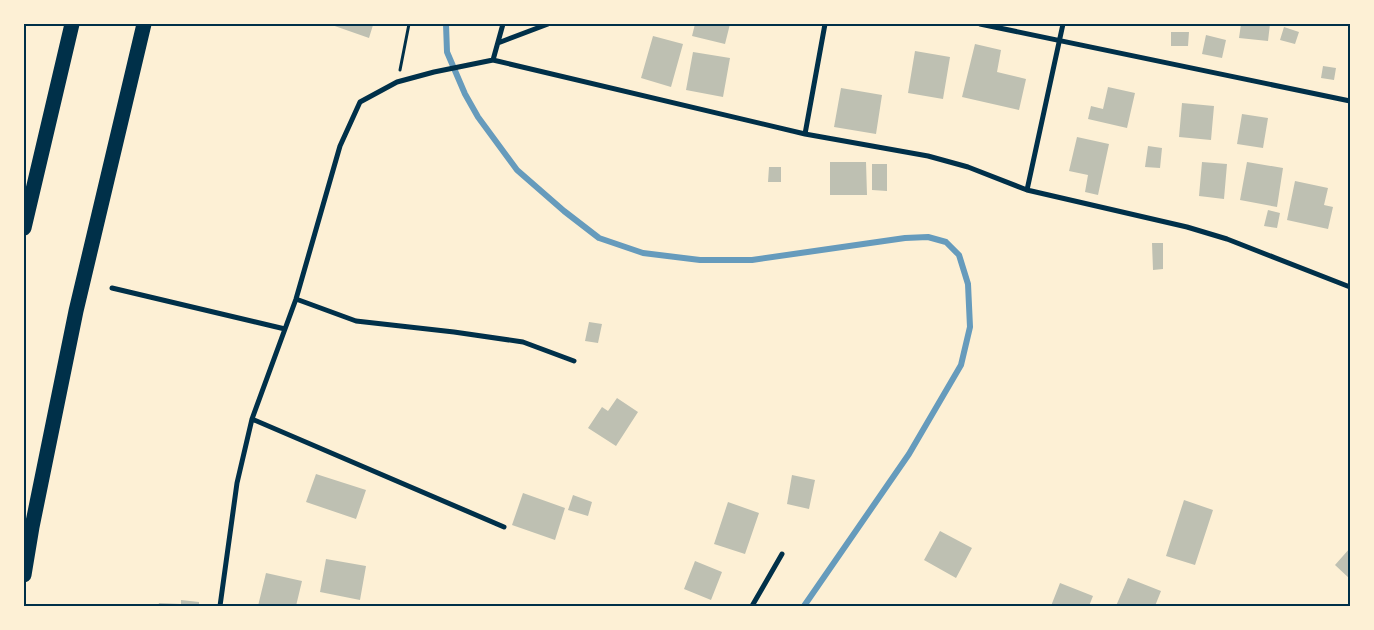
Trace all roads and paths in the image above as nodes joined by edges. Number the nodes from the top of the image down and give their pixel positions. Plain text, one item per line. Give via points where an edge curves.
1 (72, 24) edge
2 (144, 24) edge
3 (409, 24) edge
4 (503, 24) edge
5 (548, 24) edge
6 (825, 24) edge
7 (980, 24) edge
8 (1063, 24) edge
9 (1060, 40) junction
10 (498, 43) junction
11 (493, 60) junction
12 (398, 82) junction
13 (1350, 101) edge
14 (805, 134) junction
15 (1027, 190) junction
16 (24, 228) edge
17 (1350, 287) edge
18 (112, 288) dead end
19 (296, 299) junction
20 (285, 329) junction
21 (574, 361) dead end
22 (252, 419) junction
23 (504, 527) dead end
24 (782, 554) dead end
25 (24, 575) edge
26 (220, 606) edge
27 (752, 606) edge

1 - 16 highway
2 - 25 highway via 76,312
3 - 12 path
4 - 10 street
5 - 10 street
6 - 14 street
7 - 9 street
8 - 9 street
9 - 13 street
9 - 15 street
10 - 11 street
11 - 12 street
11 - 14 street
12 - 19 street via 360,102 340,146
14 - 15 street via 928,156 968,167
15 - 17 street via 1186,226
18 - 20 street
19 - 20 street
19 - 21 street via 356,321 522,342
20 - 22 street
22 - 23 street
22 - 26 street via 237,483
24 - 27 street

